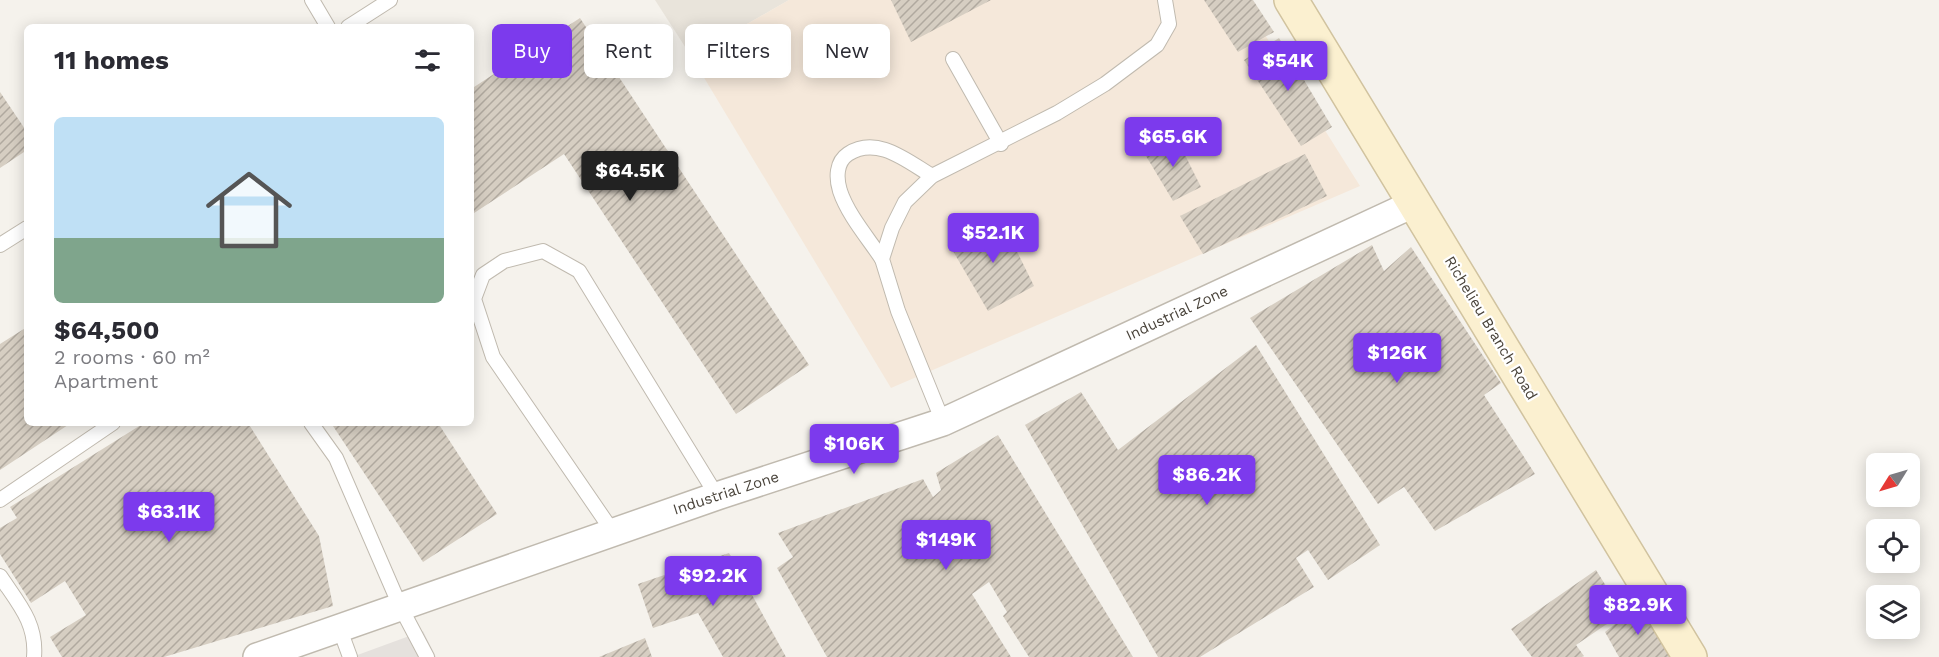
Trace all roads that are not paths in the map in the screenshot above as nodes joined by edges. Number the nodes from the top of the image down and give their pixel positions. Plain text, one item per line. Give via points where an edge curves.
1 (312, 0) edge
2 (390, 0) edge
3 (1165, 0) edge
4 (1291, 0) edge
5 (326, 24) edge
6 (353, 24) edge
7 (953, 58) dead end
8 (1001, 144) junction
9 (932, 176) junction
10 (1415, 203) junction
11 (24, 230) edge
12 (0, 245) edge
13 (882, 259) junction
14 (943, 422) junction
15 (109, 426) edge
16 (313, 426) edge
17 (717, 496) junction
18 (0, 500) edge
19 (613, 532) junction
20 (0, 576) edge
21 (400, 606) junction
22 (339, 627) junction
23 (34, 657) edge
24 (257, 657) edge
25 (350, 657) edge
26 (427, 657) edge
27 (1690, 657) edge

1 - 5 lane
2 - 6 lane
3 - 8 lane via 1169,24 1156,45 1105,84
4 - 10 main road, Richelieu Branch Road
7 - 8 lane
8 - 9 lane
9 - 13 lane via 905,202
9 - 13 lane via 895,153 874,147 858,147 843,158 837,174 841,193
10 - 14 street, Industrial Zone
10 - 27 main road, Richelieu Branch Road
11 - 12 lane
13 - 14 lane via 898,311
14 - 17 street, Industrial Zone
15 - 18 lane
16 - 21 lane via 336,458
17 - 19 street, Industrial Zone
17 - 19 lane via 579,271 543,251 504,261 483,275 474,299 493,357
19 - 21 street, Industrial Zone
20 - 23 lane via 28,619 36,639
21 - 22 street, Industrial Zone
21 - 26 lane
22 - 24 street, Industrial Zone
22 - 25 lane

